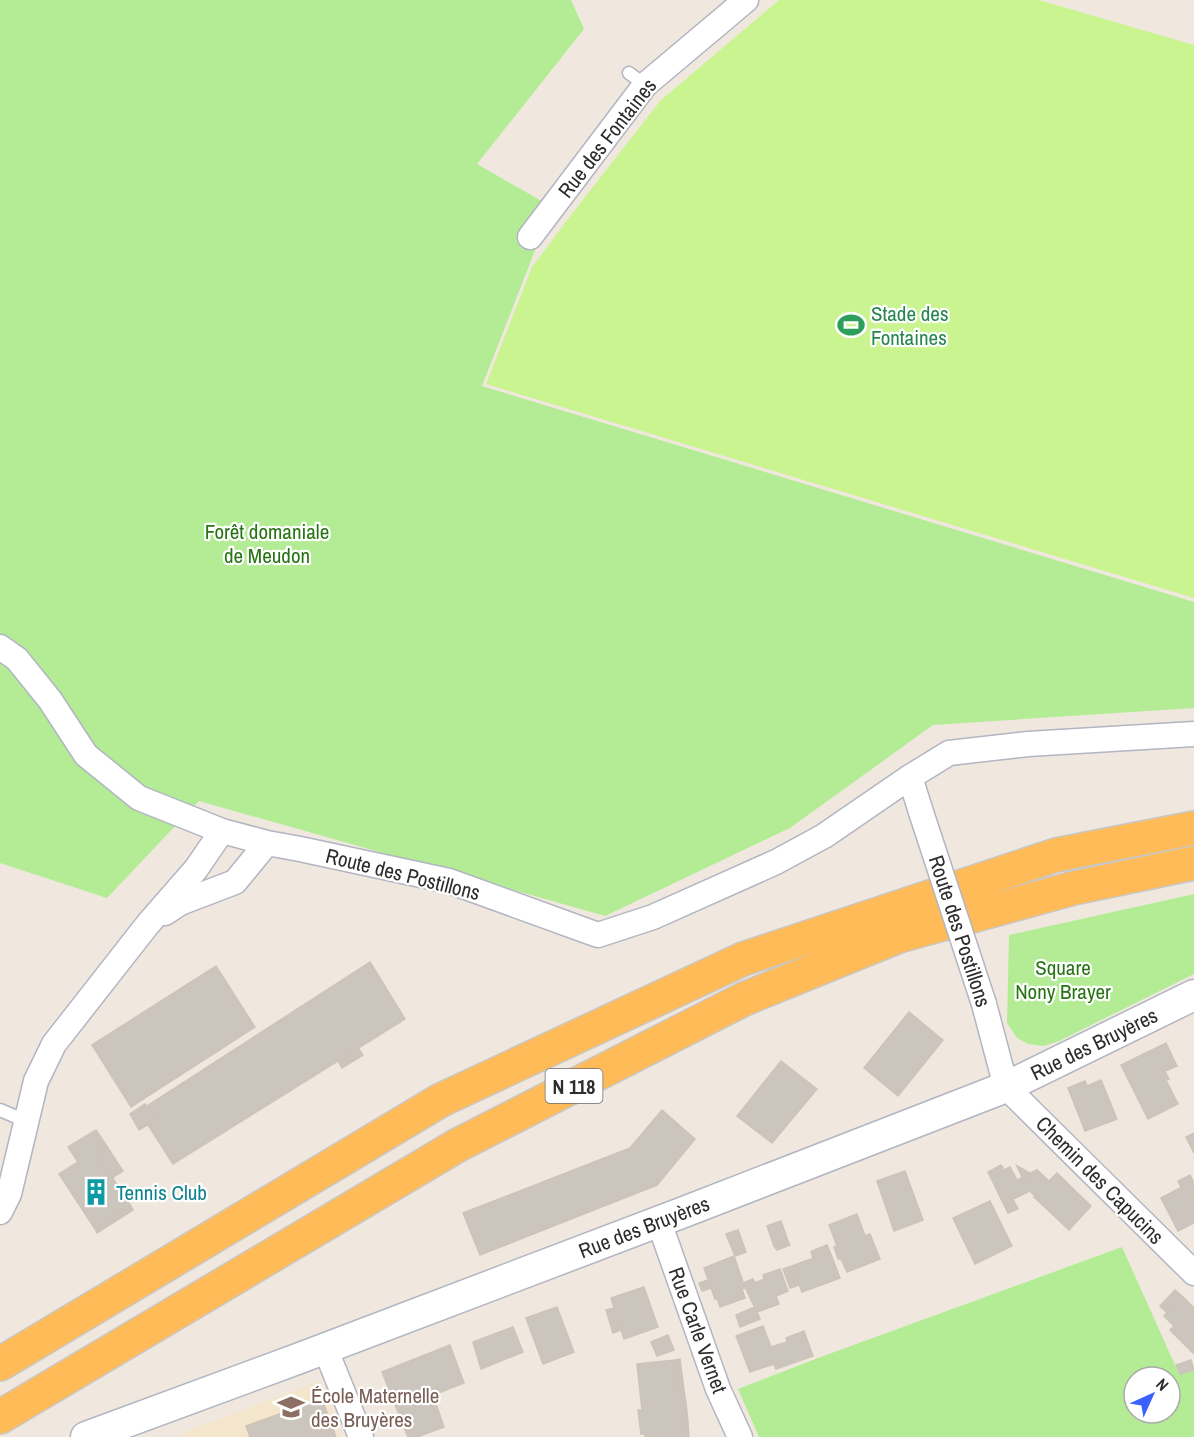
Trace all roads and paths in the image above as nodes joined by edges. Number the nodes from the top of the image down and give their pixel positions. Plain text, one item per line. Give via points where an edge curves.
1 (746, 0) edge
2 (530, 237) dead end
3 (0, 647) edge
4 (1194, 734) edge
5 (909, 777) junction
6 (1194, 828) edge
7 (222, 831) junction
8 (267, 843) junction
9 (1194, 863) edge
10 (147, 924) junction
11 (1194, 995) edge
12 (1006, 1087) junction
13 (0, 1110) edge
14 (26, 1121) junction
15 (0, 1212) edge
16 (659, 1221) junction
17 (1194, 1273) edge
18 (325, 1348) junction
19 (0, 1364) edge
20 (0, 1417) edge
21 (86, 1437) edge
22 (361, 1437) edge
23 (740, 1437) edge

1 - 2 street, Rue des Fontaines via 637,79
3 - 7 street, Route des Postillons via 17,659 50,700 86,755 139,798
4 - 5 street, Route des Postillons via 949,753
5 - 8 street, Route des Postillons via 824,837 776,862 653,917 598,935 449,881
5 - 12 street, Route des Postillons, bridge via 984,1004
6 - 19 highway, N 118 via 1056,855 743,959 441,1100
7 - 8 street, Route des Postillons
7 - 10 street via 196,869
8 - 10 street via 235,882 180,903
9 - 20 highway, N 118 via 1074,888 899,936 744,999 458,1145
10 - 14 street via 54,1044 36,1081
11 - 12 street, Rue des Bruyères
12 - 16 street, Rue des Bruyères
12 - 17 street, Chemin des Capucins
13 - 14 lane
14 - 15 street via 9,1194
16 - 18 street, Rue des Bruyères
16 - 23 street, Rue Carle Vernet via 718,1389
18 - 21 street, Rue des Bruyères
18 - 22 street

